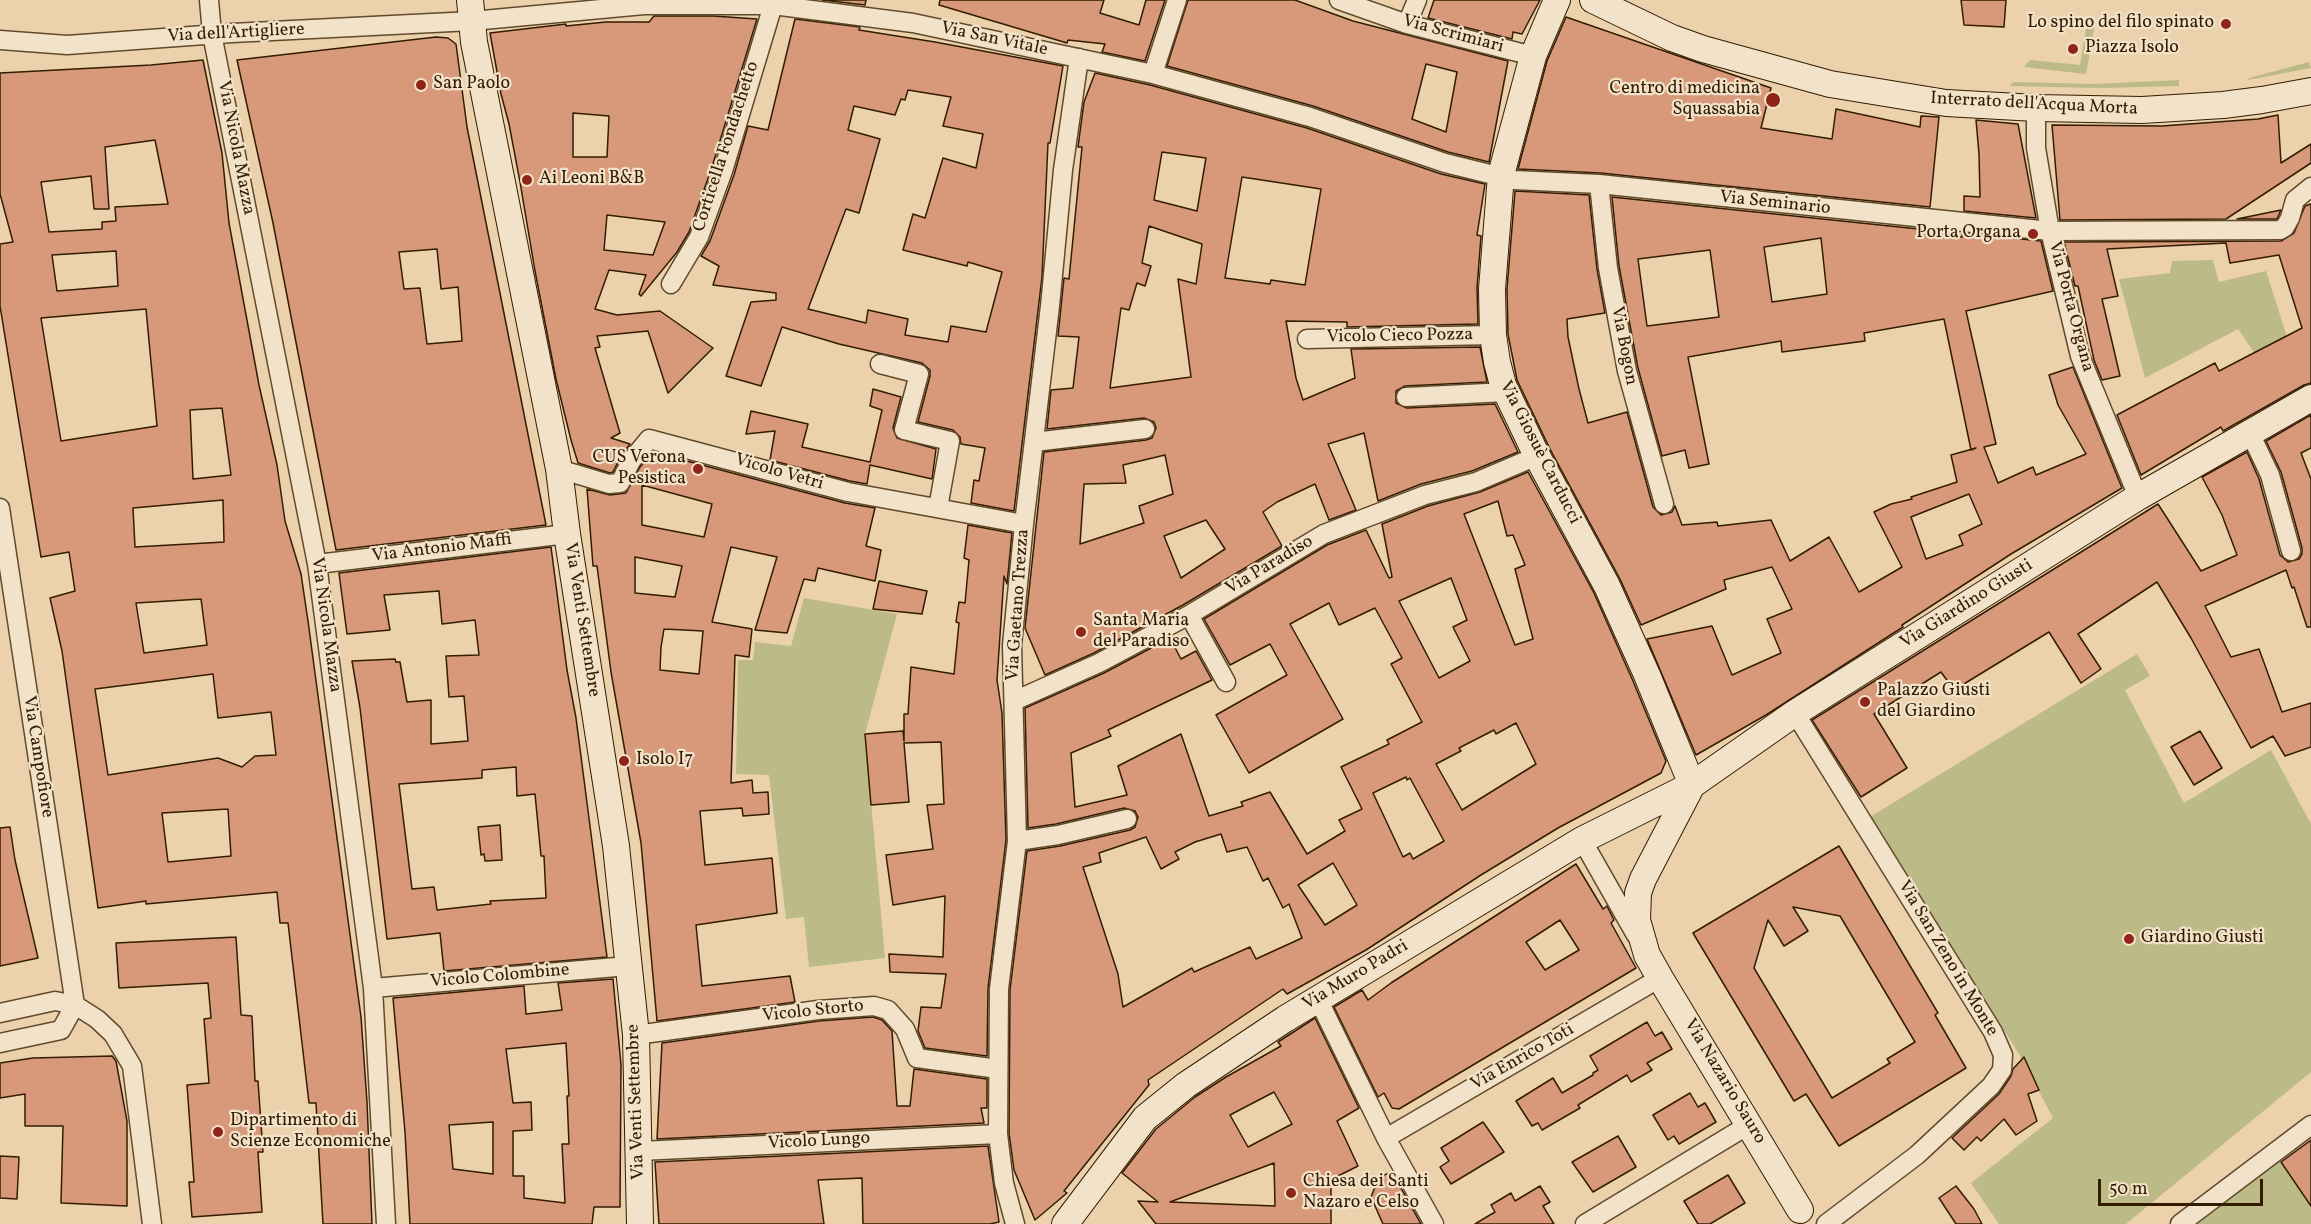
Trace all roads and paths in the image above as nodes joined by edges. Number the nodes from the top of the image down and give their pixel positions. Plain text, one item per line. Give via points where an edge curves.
1 (209, 0) edge
2 (1177, 0) edge
3 (1340, 0) edge
4 (1417, 0) edge
5 (1557, 0) edge
6 (1593, 0) edge
7 (773, 5) junction
8 (471, 11) edge
9 (1407, 24) junction
10 (212, 34) junction
11 (0, 40) edge
12 (1533, 56) junction
13 (1079, 58) junction
14 (1153, 74) junction
15 (2311, 91) edge
16 (2036, 108) junction
17 (1501, 175) junction
18 (1599, 184) junction
19 (2311, 187) edge
20 (2050, 231) junction
21 (671, 284) dead end
22 (1492, 335) junction
23 (1306, 339) dead end
24 (880, 364) dead end
25 (1507, 392) junction
26 (1406, 397) dead end
27 (2311, 398) edge
28 (1145, 429) dead end
29 (2250, 433) junction
30 (1034, 442) junction
31 (1537, 456) junction
32 (559, 469) junction
33 (2138, 497) junction
34 (1664, 504) dead end
35 (0, 508) edge
36 (938, 508) junction
37 (1024, 524) junction
38 (567, 534) junction
39 (2291, 551) dead end
40 (317, 564) junction
41 (1189, 615) junction
42 (1226, 682) dead end
43 (1014, 701) junction
44 (1795, 713) junction
45 (1692, 785) junction
46 (1127, 819) dead end
47 (1582, 840) junction
48 (1017, 841) junction
49 (1647, 955) junction
50 (628, 966) junction
51 (1660, 978) junction
52 (373, 988) junction
53 (1318, 999) junction
54 (75, 1005) junction
55 (0, 1013) edge
56 (636, 1035) junction
57 (0, 1043) edge
58 (998, 1069) junction
59 (1750, 1124) junction
60 (2311, 1125) edge
61 (998, 1134) junction
62 (1386, 1137) junction
63 (640, 1151) junction
64 (1800, 1210) dead end
65 (152, 1224) edge
66 (386, 1224) edge
67 (640, 1224) edge
68 (1015, 1224) edge
69 (1065, 1224) edge
70 (1434, 1224) edge
71 (1585, 1224) edge
72 (1826, 1224) edge
73 (2180, 1224) edge

1 - 10 street, Via Nicola Mazza
2 - 14 street
3 - 9 street, Via Scrimiari
4 - 9 street
5 - 12 street, Via Giosuè Carducci
6 - 16 street, Interrato dell'Acqua Morta via 1692,46 1819,81 1946,103
7 - 8 street, Via San Vitale
7 - 13 street, Via San Vitale via 913,23
7 - 21 street, Corticella Fondachetto via 699,237
8 - 10 street, Via dell'Artigliere
8 - 32 street, Via Venti Settembre
9 - 12 street, Via Scrimiari
10 - 11 street, Via dell'Artigliere via 68,45
10 - 40 street, Via Nicola Mazza
12 - 17 street, Via Giosuè Carducci
13 - 14 street, Via San Vitale
13 - 30 street, Via Gaetano Trezza
14 - 17 street, Via San Vitale via 1310,117 1445,163
15 - 16 street, Interrato dell'Acqua Morta via 2223,105 2142,110
16 - 20 street, Via Porta Organa via 2036,148
17 - 18 street, Via Seminario via 1514,180
17 - 22 street, Via Giosuè Carducci
18 - 20 street, Via Seminario
18 - 34 street, Via Bogon via 1608,268 1627,371
19 - 20 street, Via Seminario via 2295,200 2290,218 2280,230
20 - 33 street, Via Porta Organa via 2080,356
22 - 23 street, Vicolo Cieco Pozza
22 - 25 street, Via Giosuè Carducci
24 - 36 street via 919,374 904,430 950,441
25 - 26 street
25 - 31 street, Via Giosuè Carducci
27 - 29 street, Via Giardino Giusti
28 - 30 street
29 - 33 street, Via Giardino Giusti
29 - 39 street via 2270,475
30 - 37 street, Via Gaetano Trezza
31 - 41 street, Via Paradiso via 1476,482 1425,495 1324,534
31 - 45 street, Via Giosuè Carducci via 1607,586
32 - 36 street, Vicolo Vetri via 609,484 620,483 631,460 649,439 848,492
32 - 38 street, Via Venti Settembre
33 - 44 street, Via Giardino Giusti
35 - 54 street, Via Campofiore
36 - 37 street, Vicolo Vetri
37 - 43 street, Via Gaetano Trezza via 1012,645
38 - 40 street, Via Antonio Maffi
38 - 50 street, Via Venti Settembre via 616,846
40 - 52 street, Via Nicola Mazza
41 - 42 street
41 - 43 street, Via Paradiso via 1100,663
43 - 48 street, Via Gaetano Trezza
44 - 45 street, Via Giardino Giusti
44 - 72 street, Via San Zeno in Monte via 1993,1032 2003,1055 2002,1070 1991,1086 1917,1155
45 - 47 street, Via Muro Padri
45 - 49 street, Via Nazario Sauro via 1638,893 1637,920
46 - 48 street via 1058,836
47 - 49 street, Via Nazario Sauro
47 - 53 street, Via Muro Padri
48 - 58 street, Via Gaetano Trezza via 999,989
49 - 51 street, Via Nazario Sauro
50 - 52 street, Vicolo Colombine
50 - 56 street, Via Venti Settembre
51 - 59 street, Via Nazario Sauro
51 - 62 street, Via Enrico Toti
52 - 66 street, Via Nicola Mazza
53 - 62 street
53 - 69 street, Via Muro Padri via 1186,1085 1145,1118
54 - 55 street via 55,1001
54 - 57 street via 61,1030
54 - 65 street via 113,1034 132,1066
56 - 58 street, Vicolo Storto via 874,1006 888,1010 905,1029 917,1058
56 - 63 street, Via Venti Settembre
58 - 61 street, Via Gaetano Trezza
59 - 64 street, Via Nazario Sauro
59 - 71 street
60 - 73 street
61 - 63 street, Vicolo Lungo
61 - 68 street, Via Gaetano Trezza via 1004,1183
62 - 70 street
63 - 67 street, Via Venti Settembre

